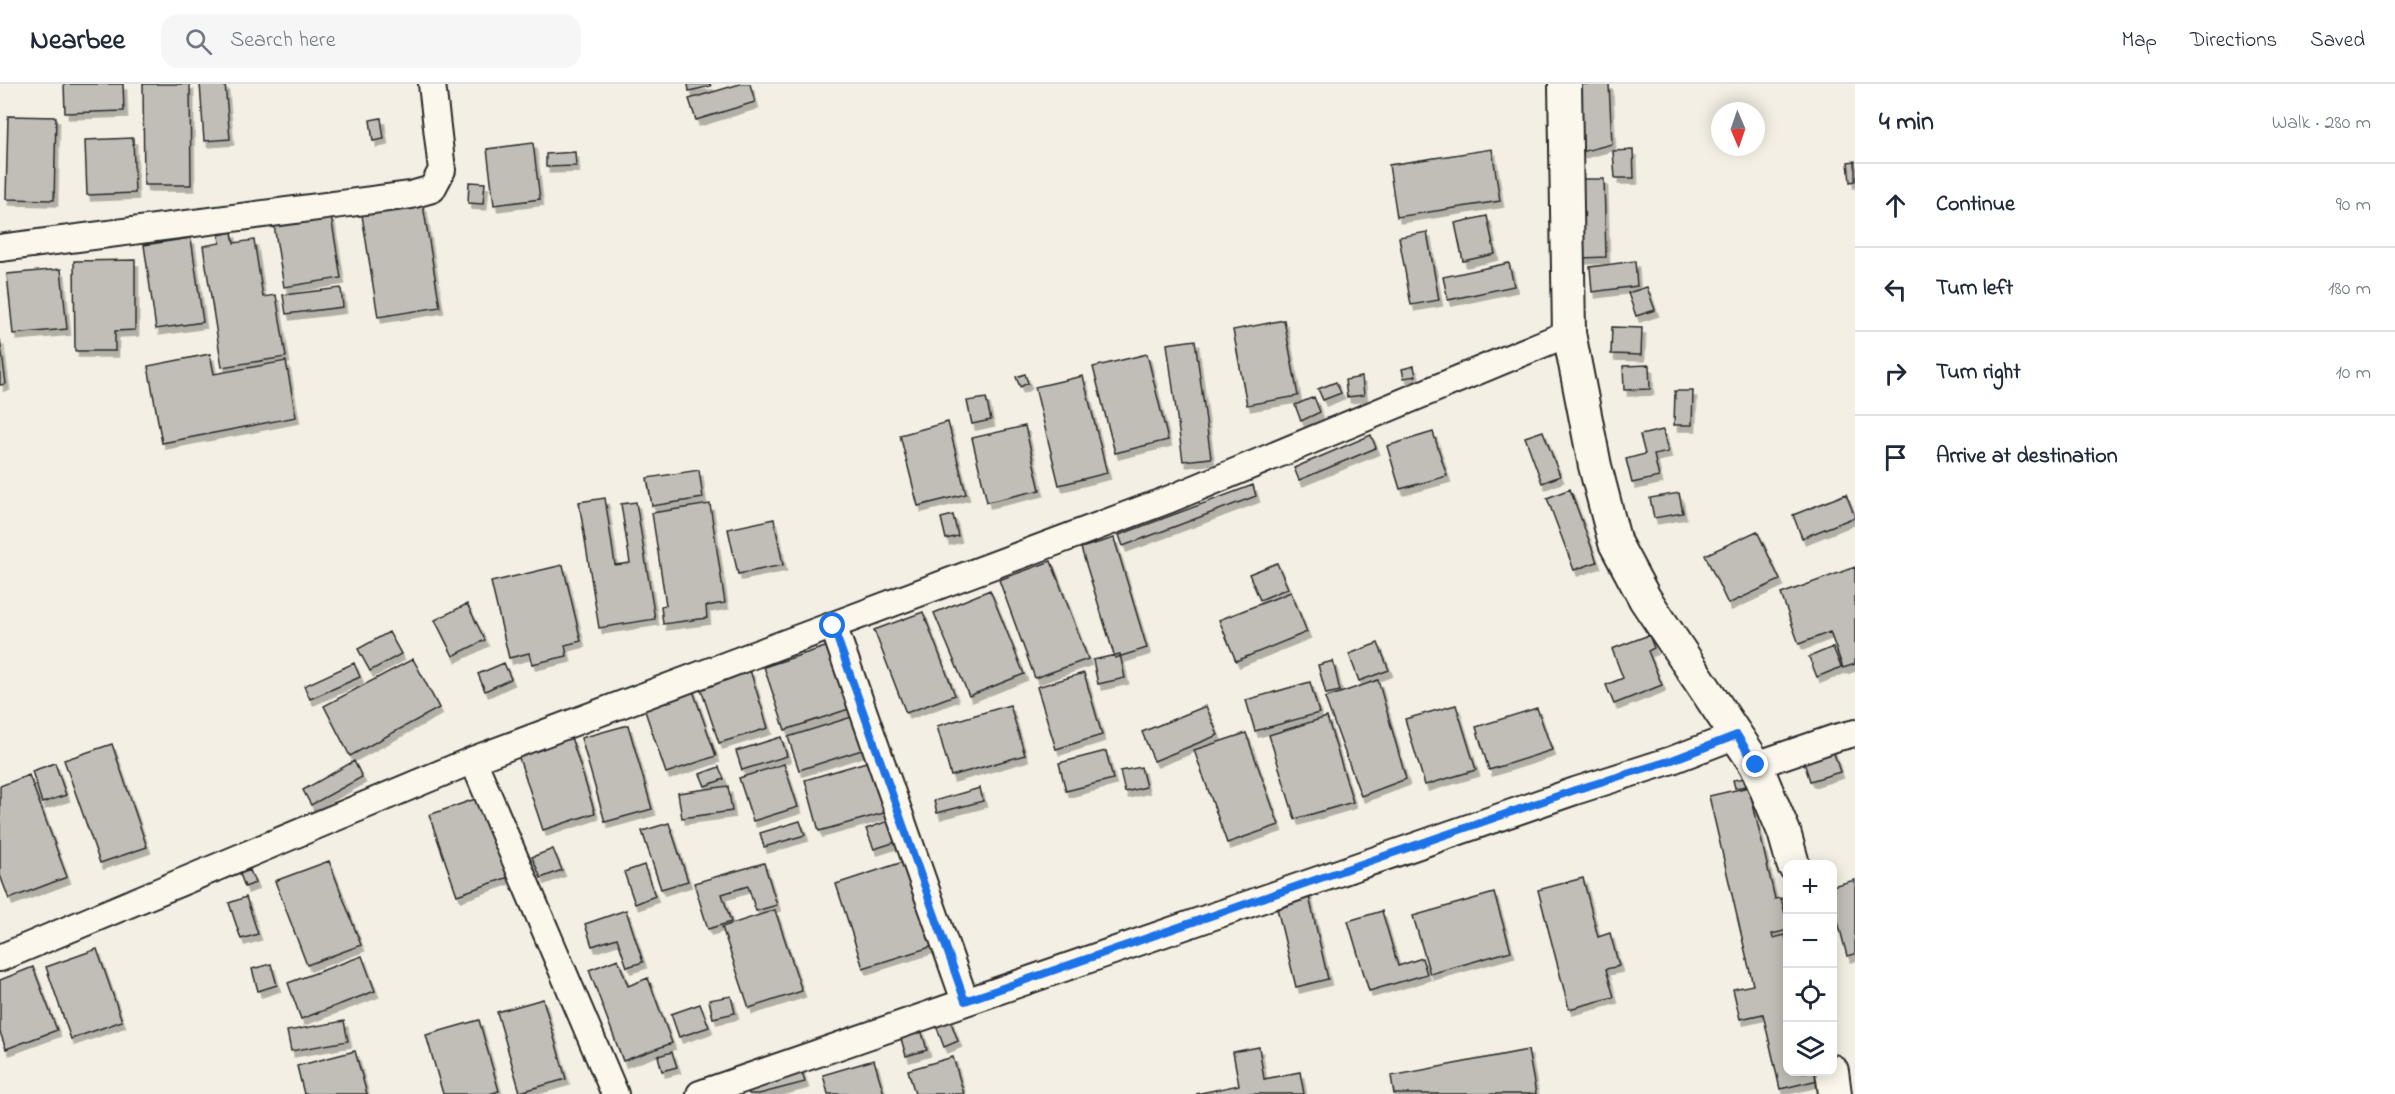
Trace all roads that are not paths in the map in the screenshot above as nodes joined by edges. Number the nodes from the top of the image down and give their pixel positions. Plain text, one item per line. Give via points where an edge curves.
1 (432, 84) edge
2 (1565, 84) edge
3 (0, 249) edge
4 (1569, 333) junction
5 (833, 626) junction
6 (1855, 733) edge
7 (1737, 735) junction
8 (473, 760) junction
9 (1756, 765) junction
10 (1792, 860) edge
11 (0, 958) edge
12 (965, 1001) junction
13 (1833, 1076) edge
14 (615, 1094) edge
15 (700, 1094) edge
16 (1835, 1094) edge

1 - 3 street via 441,170 432,189 411,195
2 - 4 street
4 - 5 street via 1170,500
4 - 7 street via 1595,466 1615,543 1645,598
5 - 8 street
5 - 12 street
6 - 9 street
7 - 9 street
7 - 12 street
8 - 11 street
8 - 14 street
9 - 10 street
12 - 15 street
13 - 16 street

